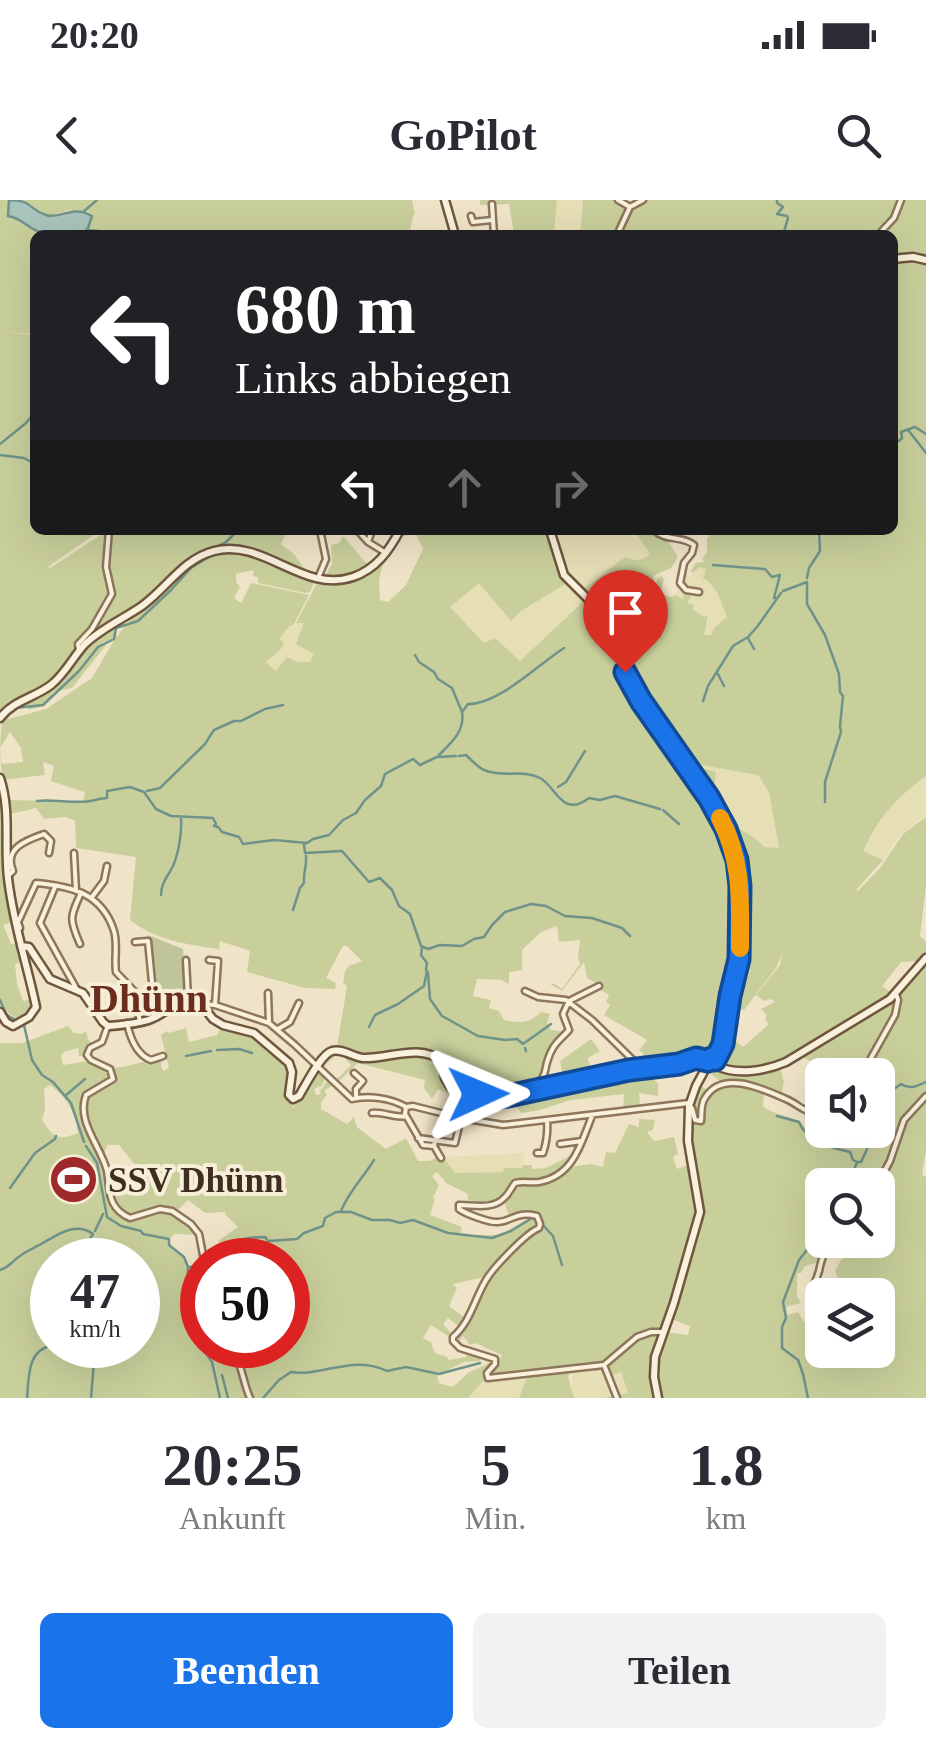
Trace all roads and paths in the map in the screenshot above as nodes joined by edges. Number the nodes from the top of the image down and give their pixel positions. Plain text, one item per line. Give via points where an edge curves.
1 (445, 200) edge
2 (618, 200) edge
3 (643, 200) edge
4 (901, 200) edge
5 (492, 204) dead end
6 (631, 206) junction
7 (471, 216) dead end
8 (492, 220) junction
9 (454, 230) edge
10 (493, 230) edge
11 (619, 230) edge
12 (882, 230) edge
13 (898, 258) edge
14 (926, 260) edge
15 (109, 535) edge
16 (321, 535) edge
17 (362, 535) edge
18 (370, 535) edge
19 (397, 535) edge
20 (552, 535) edge
21 (660, 535) edge
22 (368, 542) junction
23 (386, 553) junction
24 (317, 579) junction
25 (699, 592) dead end
26 (79, 651) junction
27 (0, 716) edge
28 (0, 778) edge
29 (74, 853) dead end
30 (49, 854) dead end
31 (107, 866) dead end
32 (7, 874) junction
33 (55, 887) junction
34 (79, 892) junction
35 (92, 897) junction
36 (20, 928) dead end
37 (135, 942) dead end
38 (80, 944) dead end
39 (21, 946) junction
40 (926, 958) edge
41 (186, 960) dead end
42 (209, 960) dead end
43 (599, 986) dead end
44 (76, 988) junction
45 (525, 991) dead end
46 (268, 993) dead end
47 (896, 994) junction
48 (188, 998) junction
49 (568, 1002) junction
50 (299, 1003) dead end
51 (202, 1004) junction
52 (167, 1005) junction
53 (215, 1005) junction
54 (0, 1012) edge
55 (140, 1022) junction
56 (269, 1023) junction
57 (4, 1024) edge
58 (127, 1024) junction
59 (108, 1026) junction
60 (278, 1029) junction
61 (163, 1056) dead end
62 (872, 1058) edge
63 (712, 1062) junction
64 (318, 1067) junction
65 (638, 1068) junction
66 (354, 1074) dead end
67 (519, 1094) junction
68 (926, 1096) edge
69 (356, 1097) junction
70 (689, 1104) junction
71 (406, 1107) junction
72 (805, 1110) edge
73 (372, 1113) dead end
74 (592, 1114) junction
75 (406, 1116) junction
76 (461, 1118) junction
77 (547, 1120) junction
78 (582, 1141) junction
79 (434, 1143) junction
80 (560, 1144) dead end
81 (537, 1153) dead end
82 (441, 1158) dead end
83 (886, 1168) edge
84 (200, 1238) edge
85 (664, 1332) junction
86 (604, 1364) junction
87 (241, 1368) edge
88 (250, 1398) edge
89 (617, 1398) edge
90 (658, 1398) edge

1 - 9 main road
2 - 6 street
3 - 6 street
4 - 12 street
5 - 8 street
6 - 11 street
7 - 8 street via 473,222
8 - 10 street
13 - 14 main road
15 - 26 street via 112,594
16 - 24 street via 326,559
17 - 22 street
18 - 22 street
19 - 23 main road
20 - 63 main road via 563,573 609,620 630,682 709,798 734,848 740,950 723,1040
21 - 25 street via 693,544 680,583
22 - 23 street
23 - 24 main road via 359,575
24 - 26 main road via 252,552 212,551
26 - 27 main road via 53,684
28 - 32 main road
29 - 34 street
30 - 32 street via 46,835 28,840 12,851 13,871
31 - 35 street
32 - 39 main road
33 - 34 street
33 - 36 street via 34,885
33 - 44 street via 40,924
34 - 35 street
34 - 38 street via 70,916
35 - 55 street via 114,930 116,972 134,991
37 - 52 street via 148,942 154,1003
39 - 44 main road via 30,947 51,980
39 - 57 main road via 36,1008 14,1026
40 - 47 main road
41 - 48 street
42 - 53 street via 218,961
43 - 49 street
44 - 59 main road
45 - 49 street
46 - 56 street
47 - 62 street via 895,1015
47 - 63 main road via 786,1062 732,1071
48 - 51 main road
48 - 52 main road
49 - 65 street
49 - 67 street via 568,1030 554,1046 545,1076
50 - 60 street
51 - 53 street
51 - 64 main road via 213,1019 254,1033 289,1063 292,1099
52 - 55 main road
53 - 56 street
54 - 57 main road
55 - 58 main road
56 - 60 street
58 - 59 main road
58 - 61 street via 144,1056
59 - 84 street via 87,1056 110,1069 113,1079 86,1095 83,1108 110,1198 130,1218 163,1209 178,1214
60 - 64 street
63 - 65 main road via 702,1056
63 - 70 main road
64 - 67 main road via 335,1050 367,1058 429,1054 442,1061 454,1088 497,1098
64 - 69 street
65 - 67 main road
66 - 69 street via 365,1082
68 - 83 street via 904,1120
69 - 71 street
70 - 72 street via 699,1123 709,1092 737,1083
70 - 74 street
70 - 85 main road via 700,1212
71 - 75 street
71 - 76 street
73 - 75 street
74 - 77 street
74 - 78 street
75 - 79 street via 424,1145
76 - 77 street via 501,1125
76 - 79 street via 455,1143
77 - 81 street via 548,1137
78 - 80 street
78 - 86 street via 567,1168 544,1180 518,1182 498,1203 460,1205 468,1215 499,1222 534,1214 538,1228 488,1277 453,1341 494,1359 488,1378
79 - 82 street
85 - 86 street via 633,1339
85 - 90 main road via 654,1364
86 - 89 street
87 - 88 street

